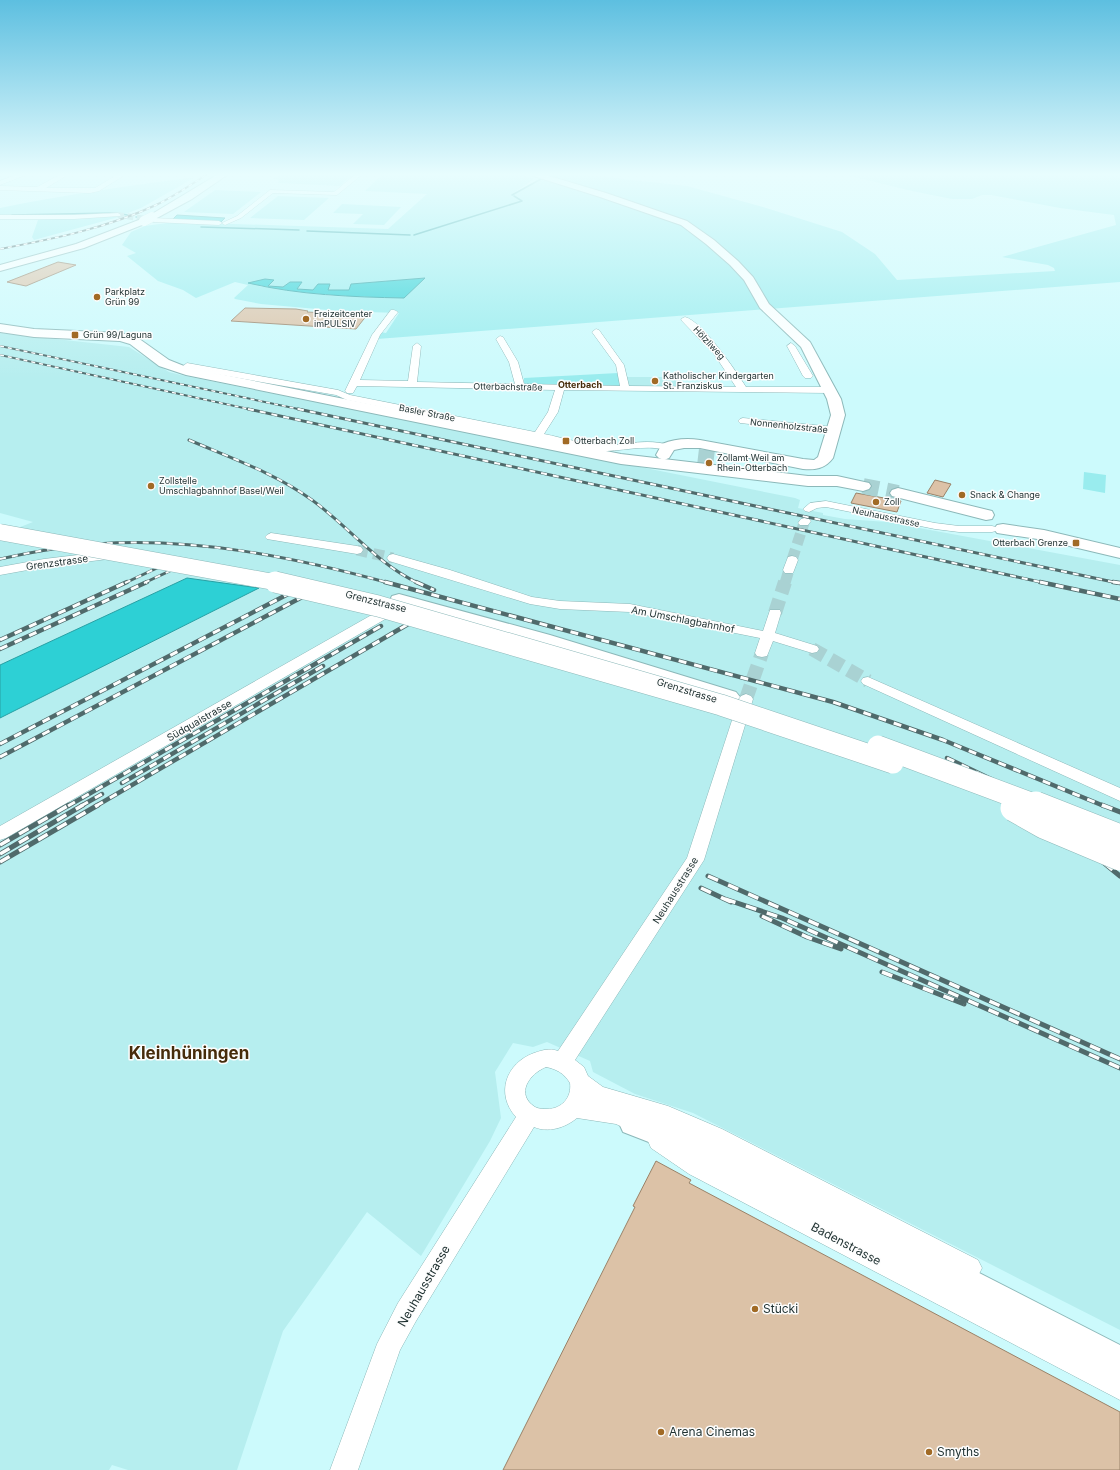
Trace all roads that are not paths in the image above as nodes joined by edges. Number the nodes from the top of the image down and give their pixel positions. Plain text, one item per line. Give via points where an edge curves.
1 (92, 242) edge
2 (708, 242) edge
3 (0, 268) edge
4 (394, 312) dead end
5 (685, 319) dead end
6 (0, 328) edge
7 (596, 332) dead end
8 (500, 339) dead end
9 (806, 345) junction
10 (417, 346) dead end
11 (187, 366) dead end
12 (808, 376) dead end
13 (354, 383) junction
14 (412, 384) junction
15 (520, 387) junction
16 (560, 388) junction
17 (625, 389) junction
18 (743, 390) junction
19 (830, 390) junction
20 (344, 400) junction
21 (743, 421) dead end
22 (834, 430) junction
23 (538, 436) junction
24 (665, 455) junction
25 (698, 457) tunnel mouth
26 (724, 460) tunnel mouth
27 (814, 477) junction
28 (864, 484) tunnel mouth
29 (899, 491) tunnel mouth
30 (806, 518) tunnel mouth
31 (988, 524) junction
32 (5, 528) edge
33 (271, 537) dead end
34 (357, 550) tunnel mouth
35 (1120, 553) edge
36 (393, 558) tunnel mouth
37 (0, 570) edge
38 (398, 606) junction
39 (775, 613) tunnel mouth
40 (768, 636) junction
41 (812, 649) tunnel mouth
42 (762, 653) tunnel mouth
43 (868, 681) tunnel mouth
44 (744, 704) joint
45 (1120, 796) edge
46 (1003, 798) junction
47 (1120, 827) edge
48 (0, 834) edge
49 (1120, 838) edge
50 (1120, 849) edge
51 (1120, 857) edge
52 (563, 1061) junction
53 (580, 1082) junction
54 (573, 1108) junction
55 (530, 1115) junction
56 (634, 1121) junction
57 (1120, 1346) edge
58 (1120, 1366) edge
59 (1120, 1387) edge
60 (344, 1470) edge

1 - 3 main road
2 - 9 main road, Nonnenholzstraße via 738,267 749,279 764,306
4 - 13 street via 376,334
5 - 18 street, Hölzliweg via 717,350
6 - 20 main road via 34,333 121,337 134,341 164,363 186,371
7 - 17 street via 620,365
8 - 15 street via 519,373
9 - 12 street via 791,346
9 - 19 main road, Nonnenholzstraße
10 - 14 street
11 - 20 street, Basler Straße via 338,393
13 - 14 street, Otterbachstraße
13 - 20 street
14 - 15 street, Otterbachstraße
15 - 16 street, Otterbachstraße
16 - 17 street, Otterbachstraße
16 - 23 street via 553,412
17 - 18 street, Otterbachstraße
18 - 19 street, Otterbachstraße
19 - 22 main road, Nonnenholzstraße via 838,410
20 - 23 street, Basler Straße
20 - 24 main road via 627,460
21 - 22 street, Nonnenholzstraße
22 - 24 main road, Nonnenholzstraße via 825,458 814,465 700,444 681,443
23 - 24 street, Basler Straße via 606,449 654,443
24 - 25 main road
24 - 27 main road
26 - 27 main road
27 - 28 main road
29 - 31 main road via 955,507
30 - 31 street, Neuhausstrasse via 817,504 826,504 925,525
31 - 35 main road
32 - 46 main road, bridge via 260,578 420,616 721,705
33 - 34 street
36 - 40 street, Am Umschlagbahnhof via 530,600 560,605 630,608
37 - 38 street, Grenzstrasse via 97,556 152,555 248,571
38 - 44 street, Grenzstrasse via 697,693
38 - 48 street, Südquaistrasse
39 - 40 street
40 - 41 street, Am Umschlagbahnhof via 790,640
40 - 42 street
43 - 45 street
44 - 52 street, Neuhausstrasse via 695,860
46 - 47 main road, bridge via 1028,795
46 - 49 main road, bridge
46 - 50 main road, bridge
46 - 51 main road, bridge via 1044,825
52 - 53 street via 571,1066
52 - 55 street via 555,1058 537,1059 522,1069 517,1076 515,1093 518,1102
53 - 54 street via 579,1099
53 - 57 street via 597,1095 668,1116 714,1136
54 - 55 street via 557,1118 540,1119
54 - 56 street, Badenstrasse via 618,1115
55 - 60 street, Neuhausstrasse via 407,1312 390,1344
56 - 58 main road via 709,1152
56 - 59 street, Badenstrasse via 697,1166

